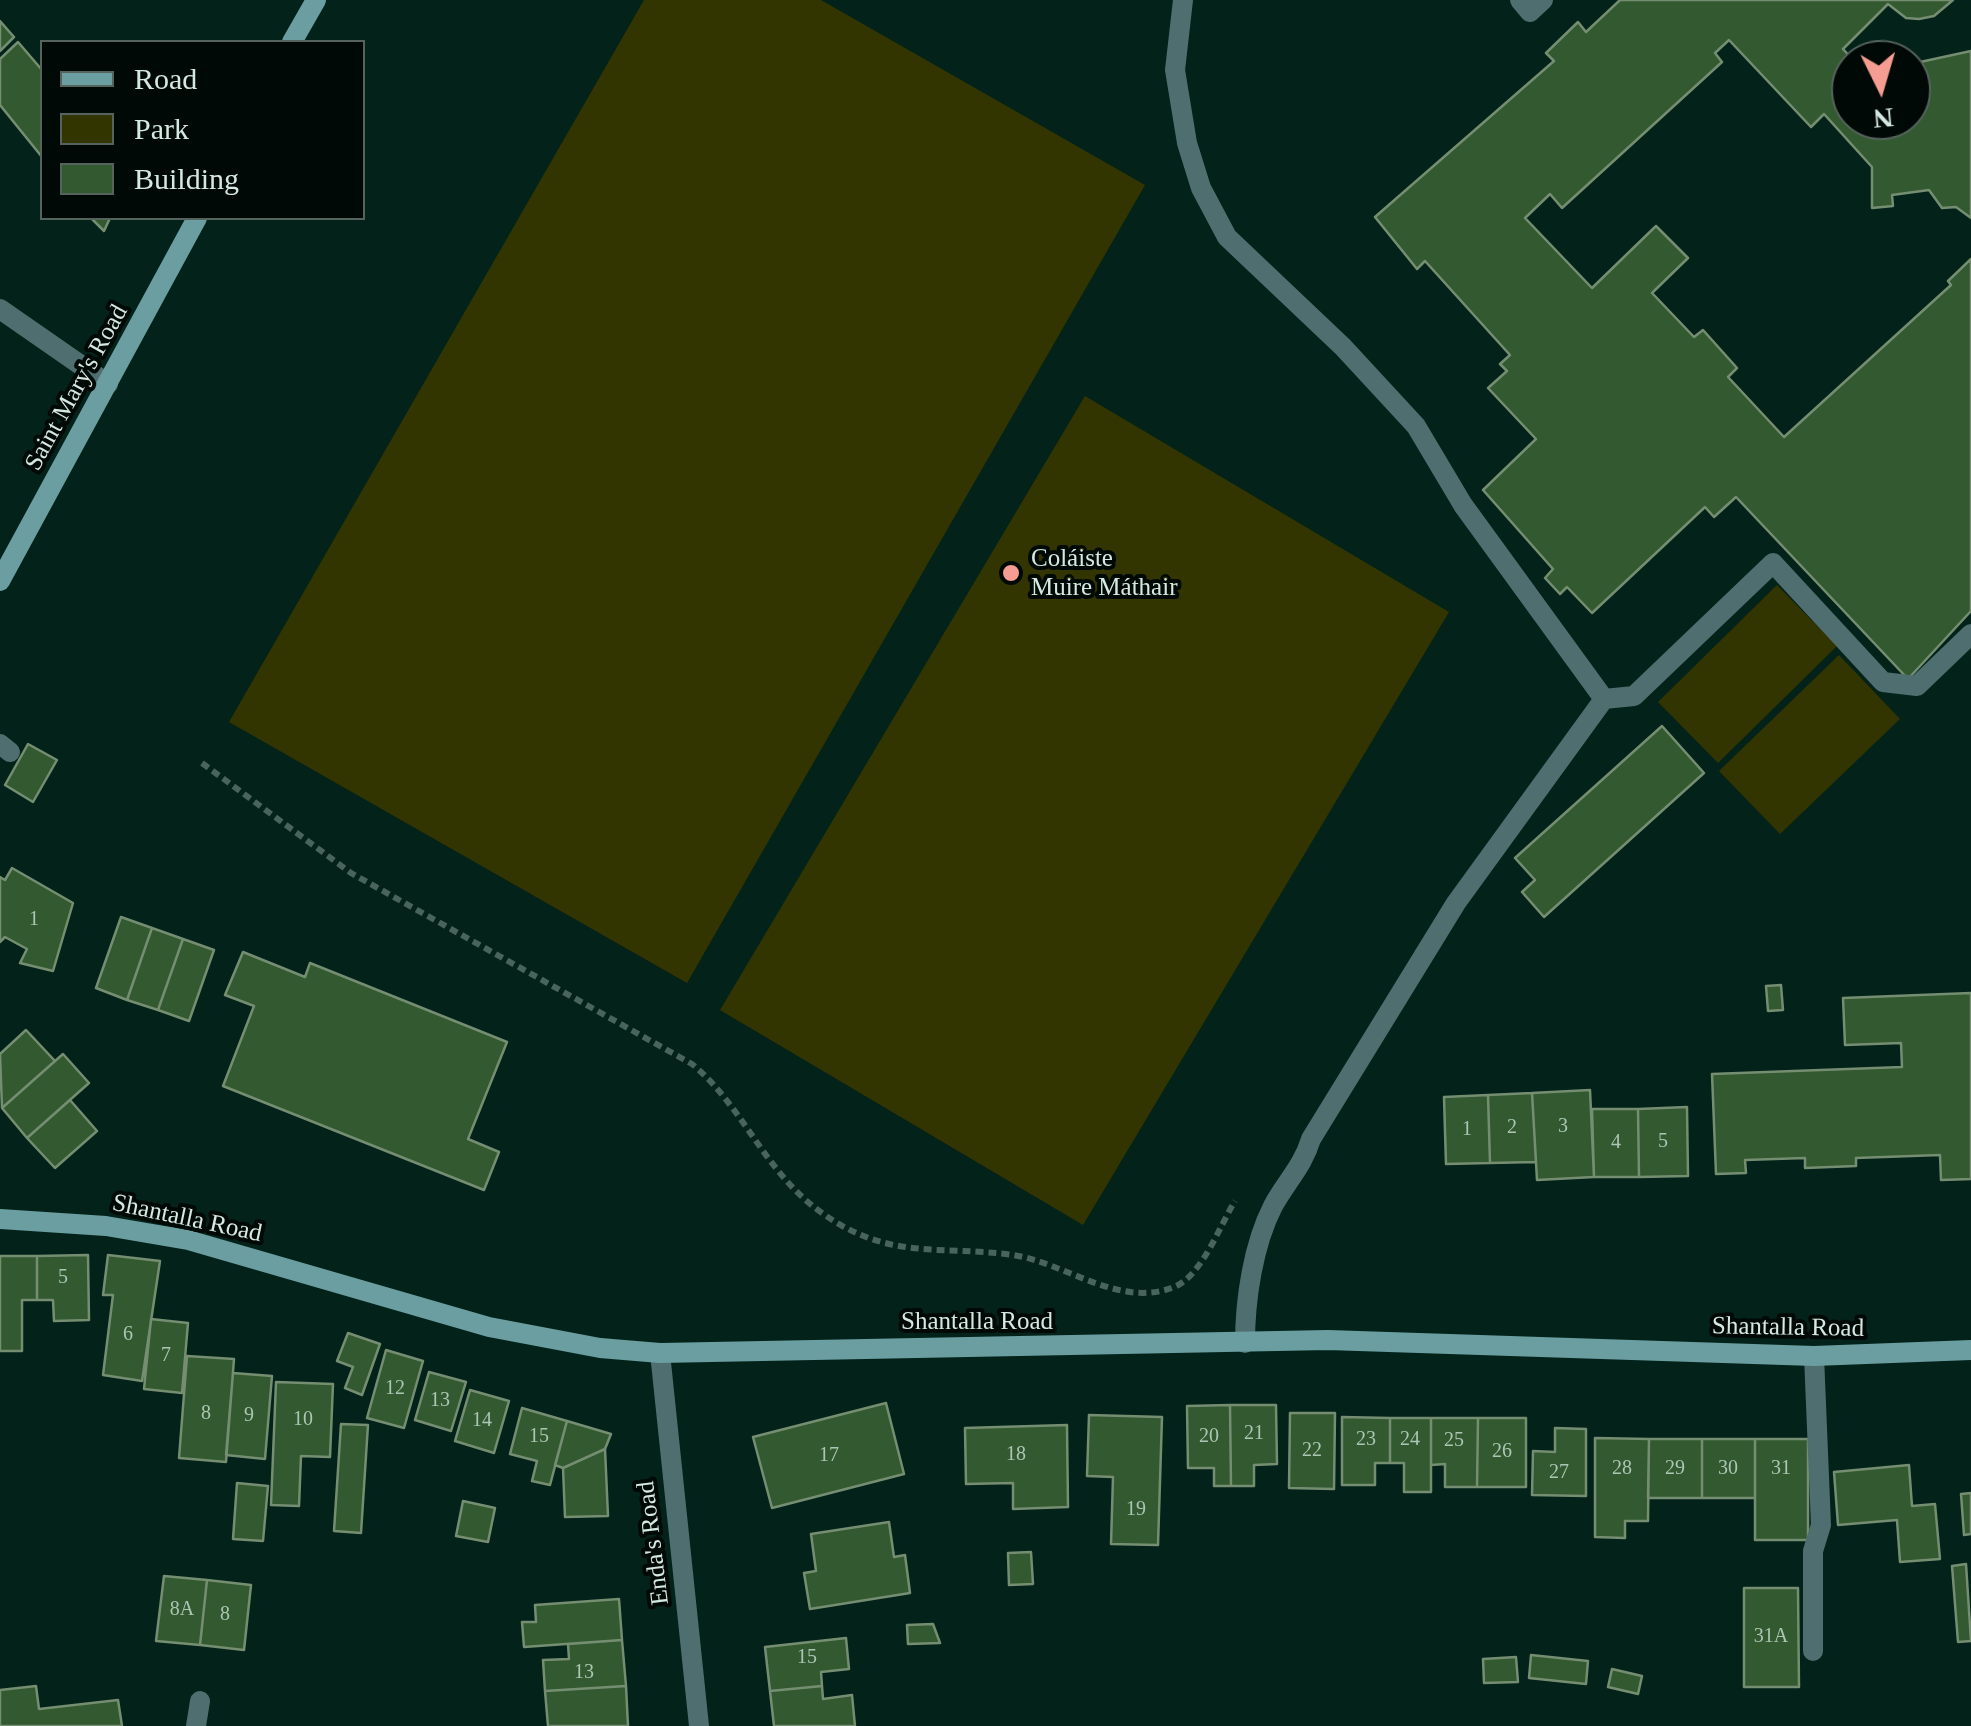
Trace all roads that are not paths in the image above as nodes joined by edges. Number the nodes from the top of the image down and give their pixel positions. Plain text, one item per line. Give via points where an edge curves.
1 (316, 0) edge
2 (1183, 0) edge
3 (1520, 0) edge
4 (1543, 0) edge
5 (293, 40) edge
6 (196, 220) edge
7 (0, 309) edge
8 (108, 384) junction
9 (0, 581) edge
10 (1971, 634) edge
11 (1604, 699) junction
12 (0, 1219) edge
13 (1245, 1343) junction
14 (1971, 1350) edge
15 (660, 1353) junction
16 (1814, 1356) junction
17 (1813, 1651) dead end
18 (200, 1701) dead end
19 (196, 1726) edge
20 (699, 1726) edge

1 - 5 street
2 - 11 street via 1175,70 1187,143 1227,238 1416,426 1464,505
3 - 4 street via 1530,12
6 - 8 street, Saint Mary's Road
7 - 8 street
8 - 9 street, Saint Mary's Road
10 - 11 street via 1917,686 1883,682 1773,562 1634,696
11 - 13 street via 1456,903 1310,1139 1304,1161 1272,1209 1246,1301
12 - 15 street, Shantalla Road via 188,1240 489,1327
13 - 15 street, Shantalla Road
13 - 16 street, Shantalla Road
14 - 16 street, Shantalla Road
15 - 20 street, Enda's Road
16 - 17 street via 1821,1525 1813,1552
18 - 19 street

